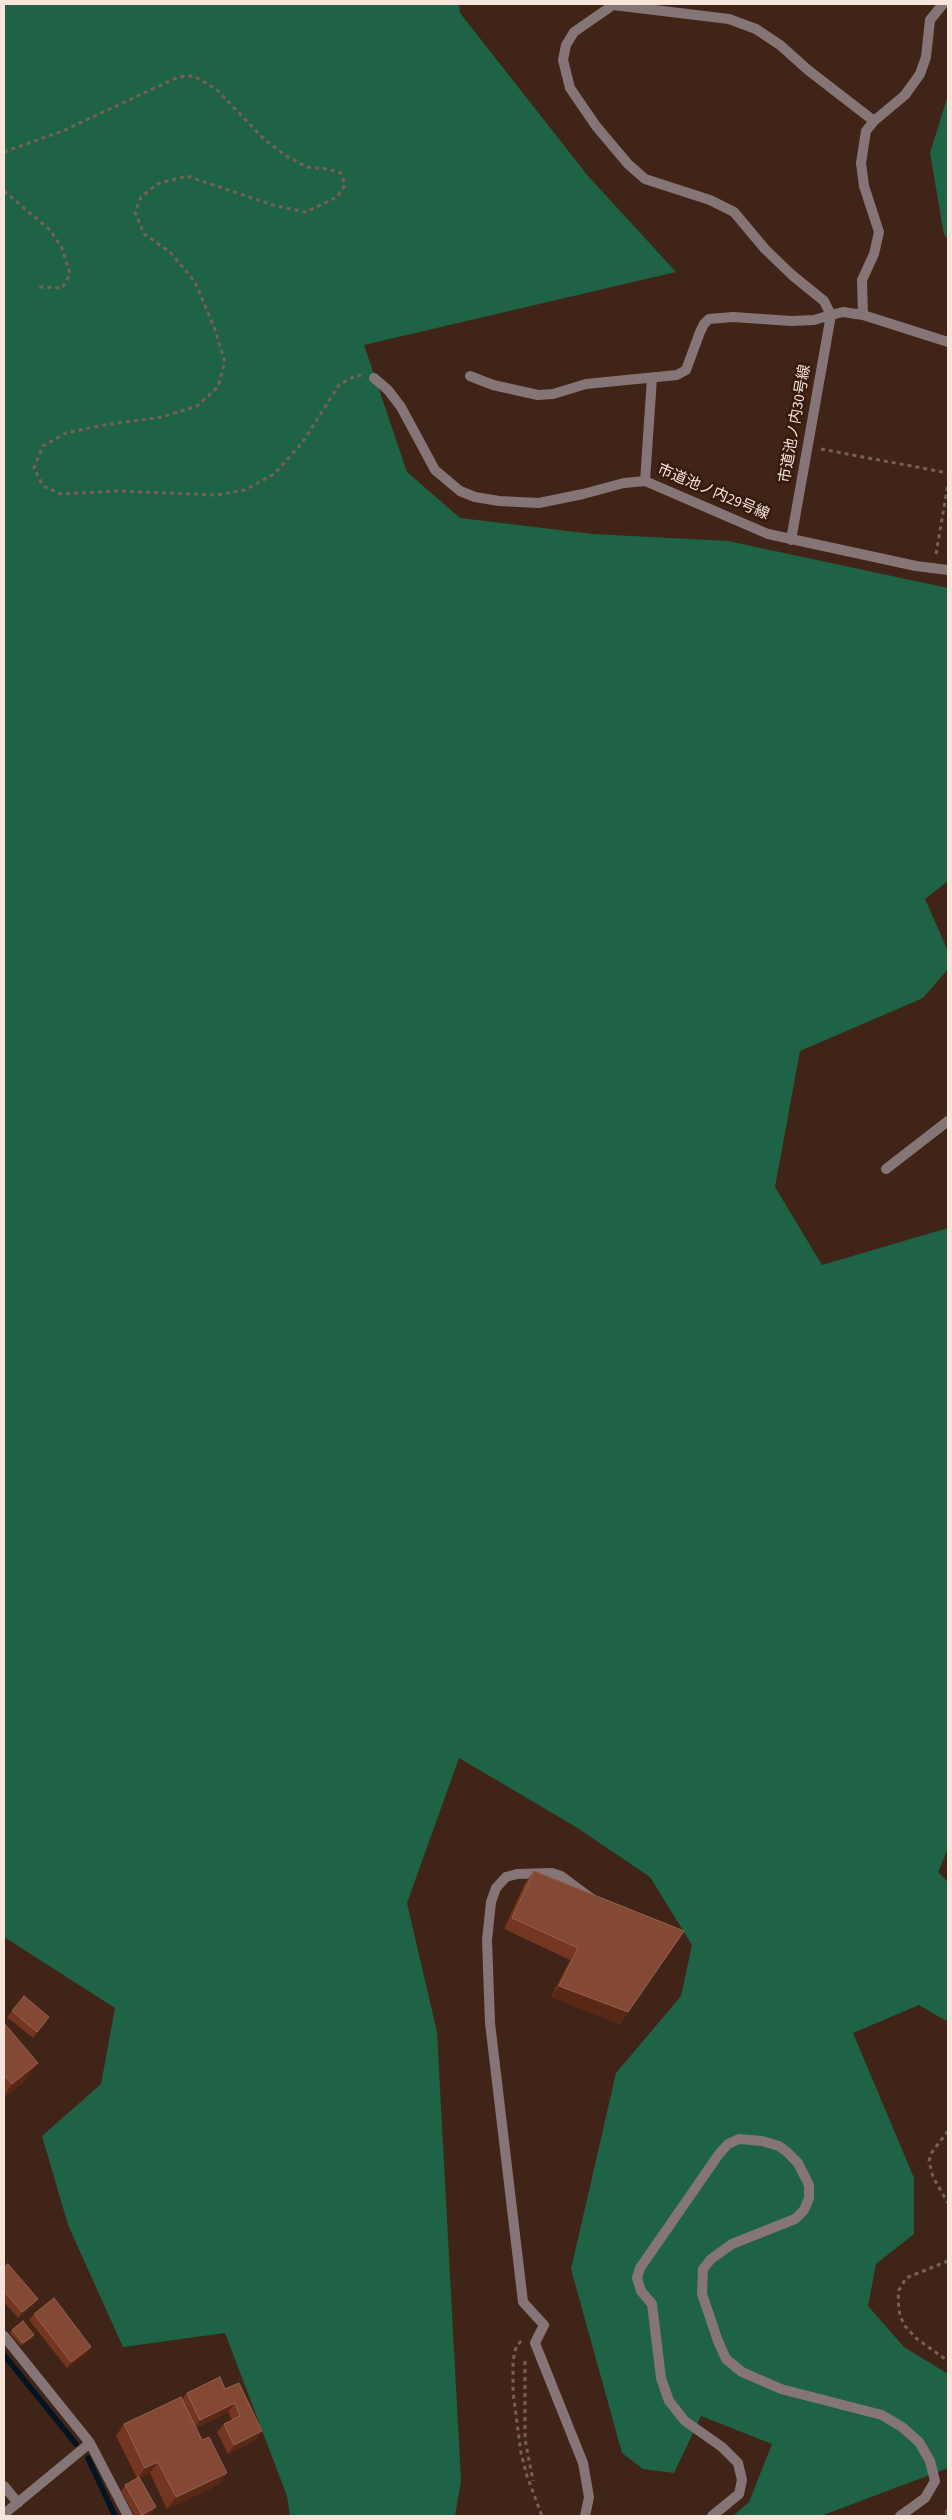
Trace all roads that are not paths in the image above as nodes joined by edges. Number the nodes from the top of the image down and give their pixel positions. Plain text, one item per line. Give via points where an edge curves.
1 (613, 4) edge
2 (943, 4) edge
3 (874, 121) junction
4 (831, 315) junction
5 (863, 315) junction
6 (948, 342) edge
7 (470, 376) dead end
8 (374, 378) road end
9 (652, 378) junction
10 (645, 480) junction
11 (791, 540) junction
12 (948, 570) edge
13 (948, 1121) edge
14 (886, 1169) dead end
15 (602, 1908) edge
16 (4, 2336) edge
17 (90, 2443) junction
18 (4, 2486) edge
19 (18, 2503) junction
20 (4, 2514) edge
21 (128, 2516) edge
22 (585, 2516) edge
23 (712, 2516) edge
24 (900, 2516) edge

1 - 3 street via 741,22 780,45
1 - 4 street via 574,32 566,45 563,60 570,88 596,126 628,164 645,178 710,200 734,212 765,249 824,301
2 - 3 street via 930,20 926,56 920,74 905,95
3 - 5 street via 866,131 861,163 864,186 879,232 874,254 862,280
4 - 5 street via 843,312
4 - 9 street via 791,321 733,317 709,320 704,324 683,374
4 - 11 street, 市道池ノ内30号線
5 - 6 street
7 - 9 street via 538,395 586,384
8 - 10 street, 市道池ノ内29号線 via 402,407 436,470 448,484 467,494 499,501 540,503
9 - 10 street
10 - 11 street, 市道池ノ内29号線 via 750,528
11 - 12 street, 市道池ノ内29号線
13 - 14 street
15 - 22 street via 561,1876 552,1873 506,1877 496,1888 491,1902 487,1940 490,2023 523,2302 544,2325 535,2343 583,2463 589,2497
16 - 17 street
17 - 19 street
17 - 21 street
18 - 19 street
19 - 20 street
23 - 24 street via 739,2494 742,2480 738,2463 722,2447 685,2421 669,2401 661,2378 652,2304 641,2291 637,2278 640,2268 719,2154 728,2144 739,2139 762,2141 787,2152 798,2163 809,2185 809,2198 804,2210 794,2219 732,2244 711,2259 703,2270 702,2294 718,2341 726,2358 742,2372 781,2389 882,2415 920,2442 930,2461 935,2481 926,2498

